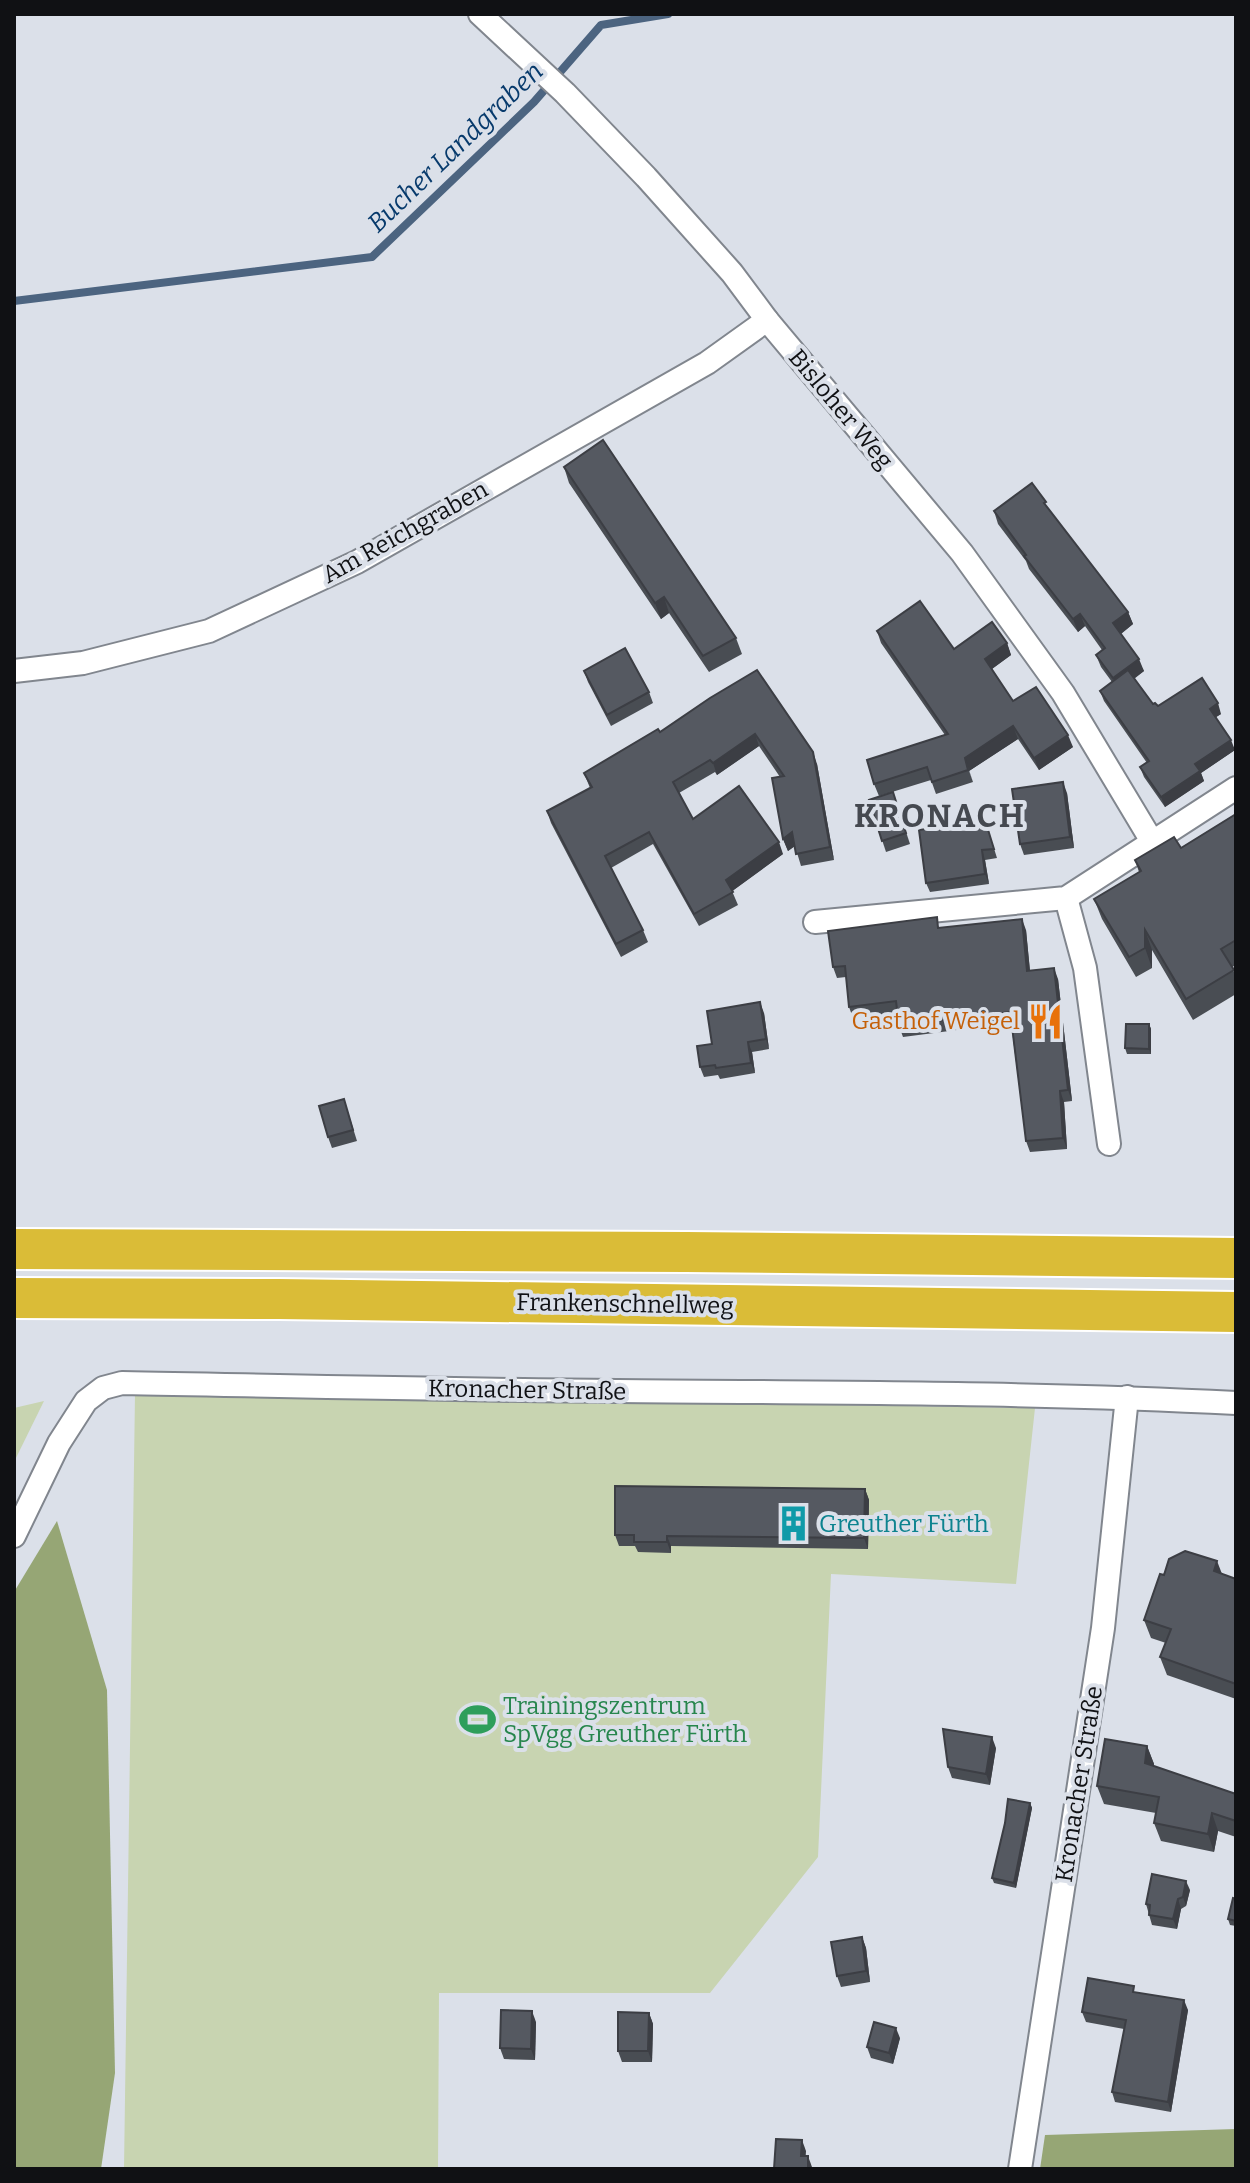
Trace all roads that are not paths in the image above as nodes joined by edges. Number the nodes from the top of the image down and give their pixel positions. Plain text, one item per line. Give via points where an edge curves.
1 (480, 14) edge
2 (767, 320) junction
3 (14, 671) edge
4 (1236, 788) edge
5 (1153, 843) junction
6 (1066, 898) junction
7 (815, 922) dead end
8 (1109, 1144) dead end
9 (14, 1249) edge
10 (1236, 1258) edge
11 (14, 1298) edge
12 (1236, 1312) edge
13 (1127, 1397) junction
14 (1236, 1403) edge
15 (14, 1536) edge
16 (1020, 2169) edge

1 - 2 street, Bisloher Weg via 646,177
2 - 3 street, Am Reichgraben via 707,363 344,568 209,631 83,663
2 - 5 street, Bisloher Weg via 962,553 1063,693
4 - 5 street
5 - 6 street
6 - 7 street
6 - 8 street via 1085,968
9 - 10 highway
11 - 12 highway, Frankenschnellweg
13 - 14 street, Kronacher Straße
13 - 15 street, Kronacher Straße via 122,1383 103,1388 86,1401 59,1443
13 - 16 street, Kronacher Straße via 1103,1628

